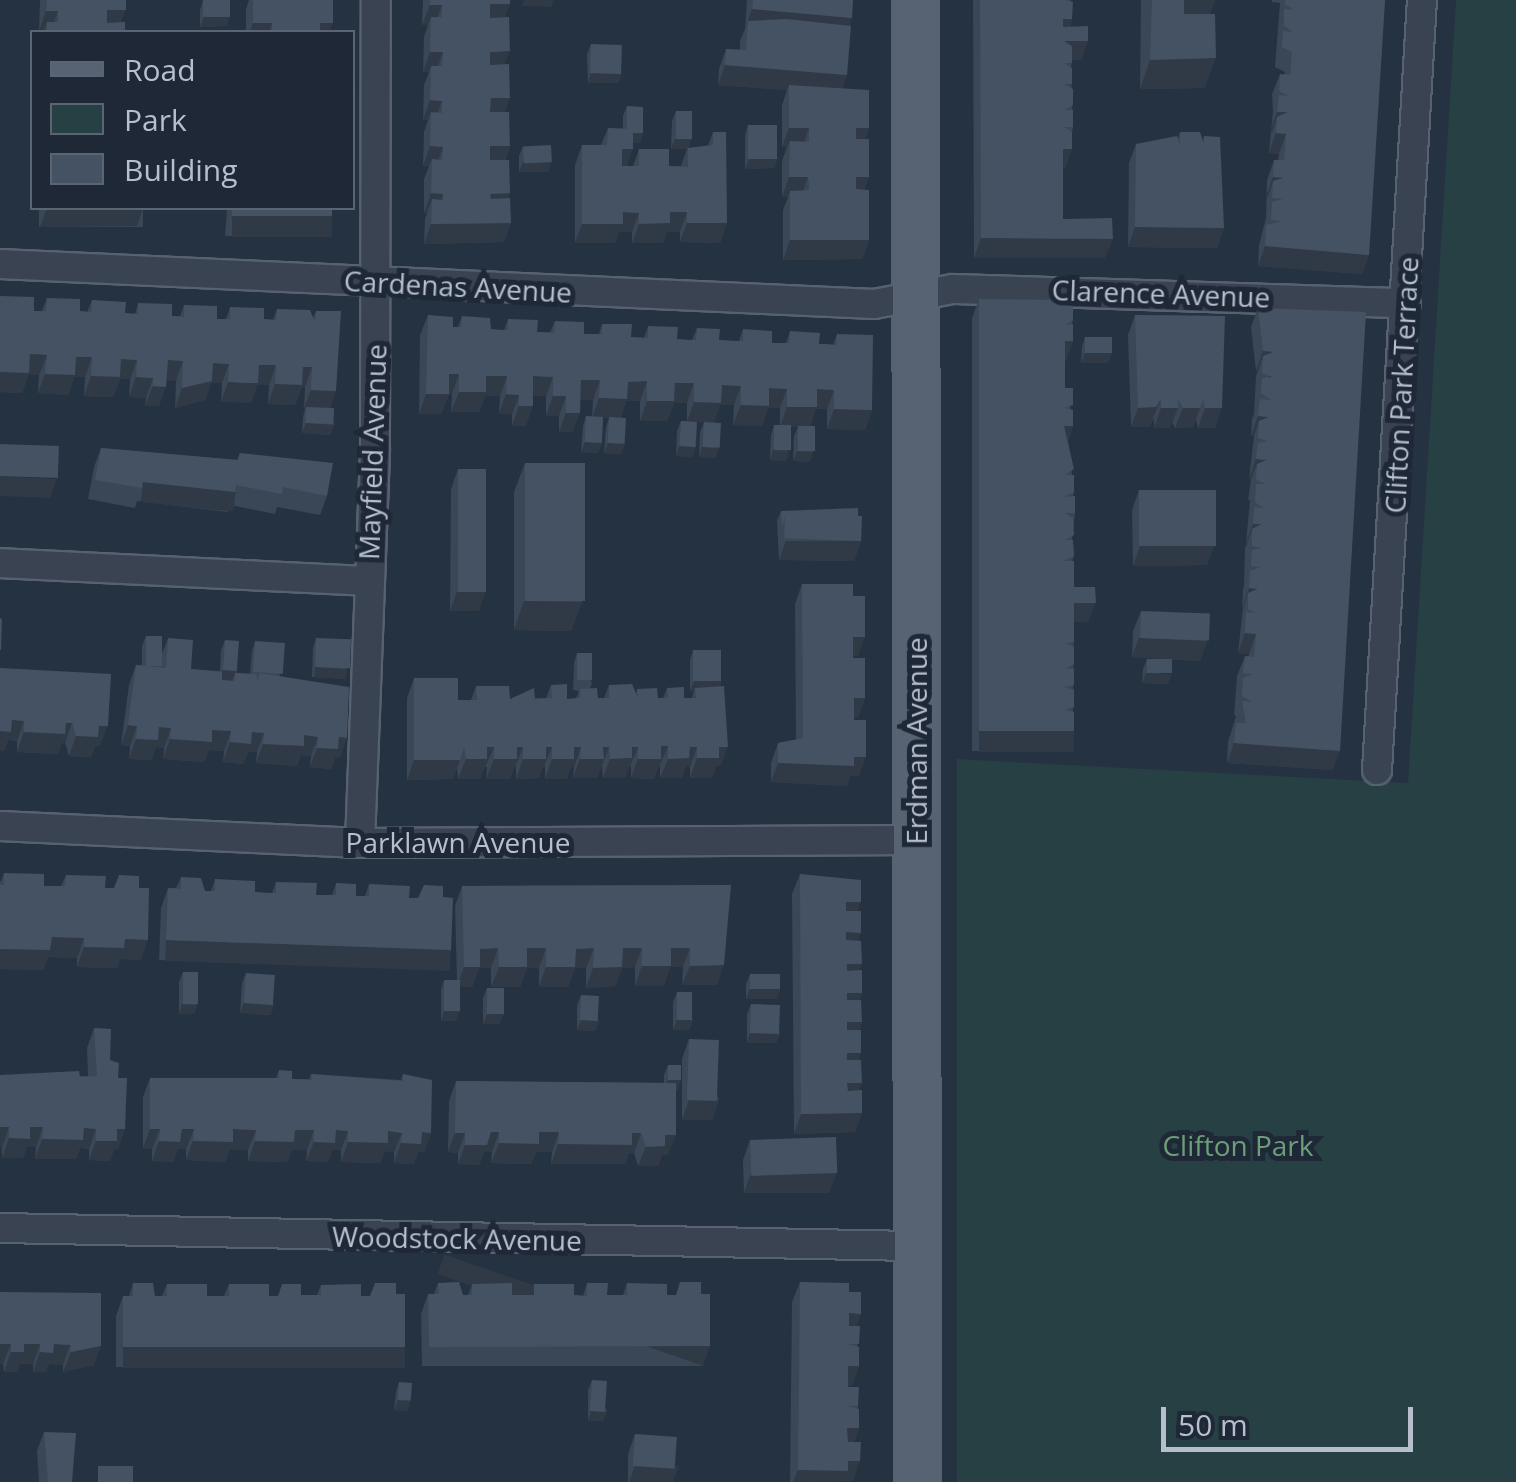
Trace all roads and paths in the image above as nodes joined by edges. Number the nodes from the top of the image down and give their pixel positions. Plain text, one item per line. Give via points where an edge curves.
1 (376, 0) edge
2 (915, 0) edge
3 (1422, 0) edge
4 (0, 264) edge
5 (378, 282) junction
6 (915, 294) junction
7 (1406, 302) junction
8 (0, 563) edge
9 (367, 582) junction
10 (1377, 770) dead end
11 (0, 826) edge
12 (917, 840) junction
13 (360, 843) junction
14 (0, 1228) edge
15 (915, 1246) junction
16 (918, 1482) edge

1 - 5 street, Mayfield Avenue
2 - 6 main road, Erdman Avenue
3 - 7 street, Clifton Park Terrace
4 - 5 street, Cardenas Avenue
5 - 6 street, Cardenas Avenue via 874,304
5 - 9 street, Mayfield Avenue
6 - 7 street, Clarence Avenue via 1121,291
6 - 12 main road, Erdman Avenue
7 - 10 street, Clifton Park Terrace
8 - 9 street
9 - 13 street, Mayfield Avenue
11 - 13 street, Parklawn Avenue
12 - 13 street, Parklawn Avenue
12 - 15 main road, Erdman Avenue
14 - 15 street, Woodstock Avenue
15 - 16 main road, Erdman Avenue

